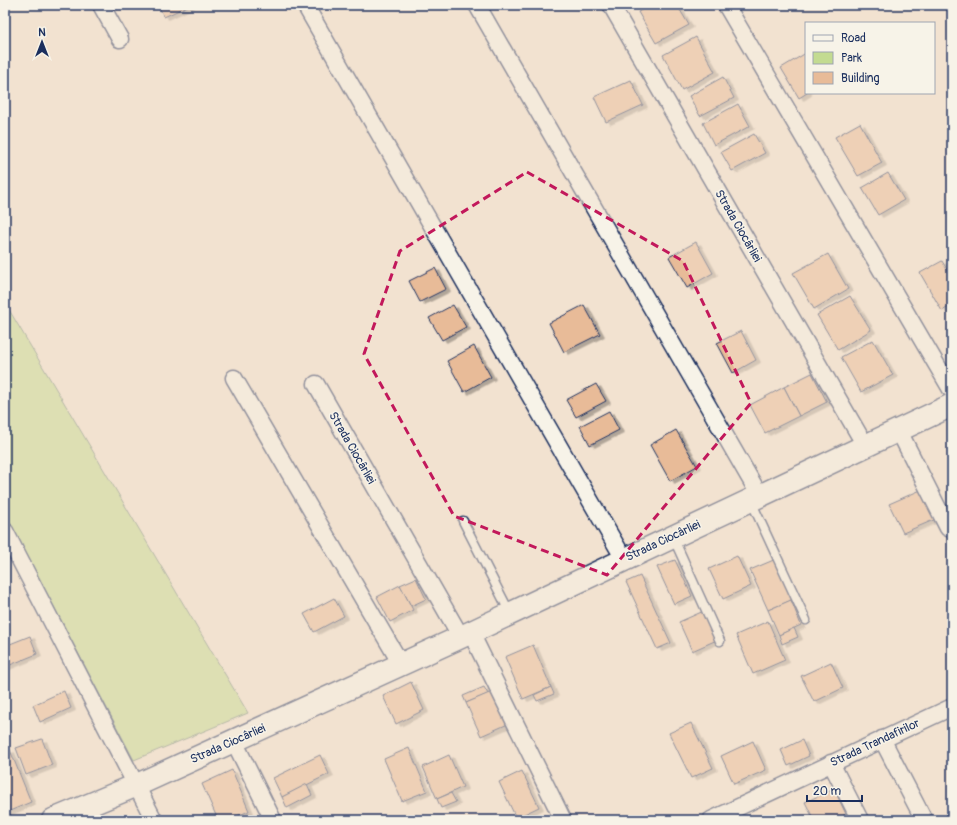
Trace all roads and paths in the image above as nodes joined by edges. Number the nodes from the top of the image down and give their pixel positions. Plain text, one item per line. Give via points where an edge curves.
1 (101, 5) edge
2 (305, 5) edge
3 (477, 5) edge
4 (611, 5) edge
5 (726, 5) edge
6 (120, 39) dead end
7 (234, 378) dead end
8 (316, 384) dead end
9 (952, 391) edge
10 (952, 405) edge
11 (899, 431) junction
12 (866, 447) junction
13 (755, 498) junction
14 (463, 521) dead end
15 (948, 528) dead end
16 (5, 531) edge
17 (673, 537) junction
18 (624, 559) junction
19 (510, 614) junction
20 (806, 620) dead end
21 (466, 635) junction
22 (720, 640) dead end
23 (401, 664) junction
24 (952, 707) edge
25 (882, 739) junction
26 (234, 741) junction
27 (831, 763) junction
28 (137, 785) junction
29 (53, 820) edge
30 (154, 820) edge
31 (273, 820) edge
32 (563, 820) edge
33 (711, 820) edge
34 (860, 820) edge
35 (924, 820) edge

1 - 6 street
2 - 18 street
3 - 13 street
4 - 12 street, Strada Ciocârliei
5 - 9 street
7 - 23 street
8 - 21 street, Strada Ciocârliei
10 - 11 street, Strada Ciocârliei
11 - 12 street, Strada Ciocârliei
11 - 15 street
12 - 13 street, Strada Ciocârliei
13 - 17 street, Strada Ciocârliei
13 - 20 lane
14 - 19 lane
16 - 28 street
17 - 18 street, Strada Ciocârliei
17 - 22 lane
18 - 19 street, Strada Ciocârliei
19 - 21 street, Strada Ciocârliei
21 - 23 street, Strada Ciocârliei
21 - 32 street
23 - 26 street, Strada Ciocârliei
24 - 25 street, Strada Trandafirilor
25 - 27 street, Strada Trandafirilor
25 - 35 street
26 - 28 street, Strada Ciocârliei
26 - 31 street
27 - 33 street, Strada Trandafirilor
27 - 34 street
28 - 29 street, Strada Ciocârliei
28 - 30 street

